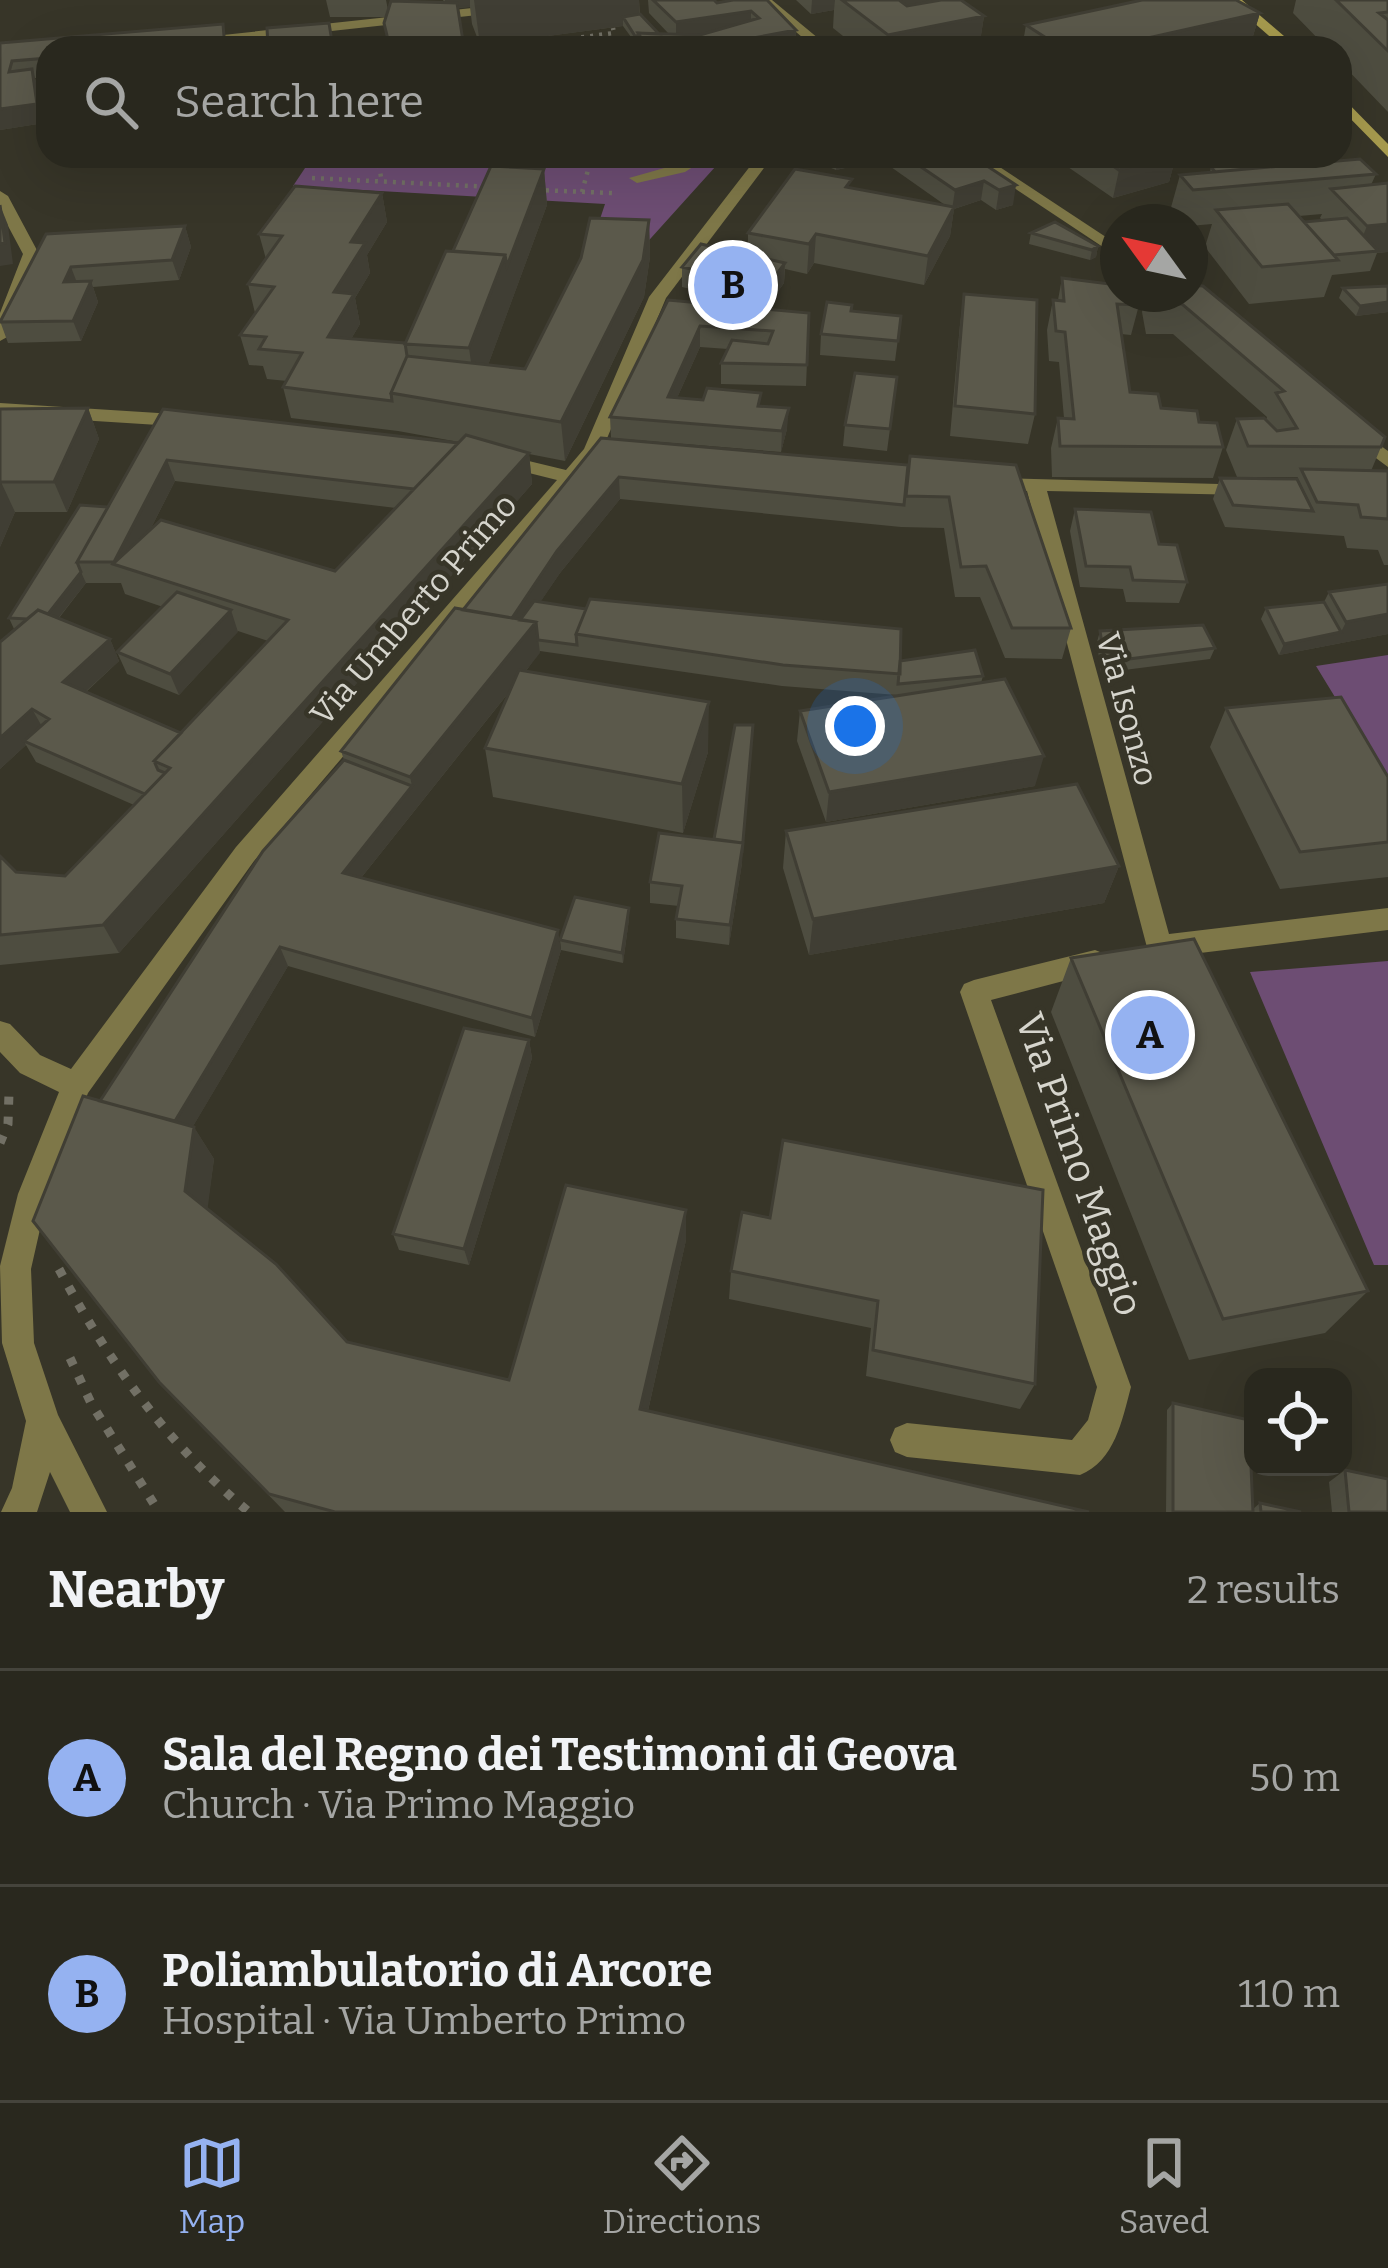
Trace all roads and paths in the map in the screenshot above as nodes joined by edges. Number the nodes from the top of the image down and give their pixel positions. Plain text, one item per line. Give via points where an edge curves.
1 (764, 0) edge
2 (1236, 2) edge
3 (512, 8) dead end
4 (613, 28) dead end
5 (250, 36) edge
6 (584, 36) edge
7 (809, 36) edge
8 (1277, 36) edge
9 (1352, 112) edge
10 (1388, 153) edge
11 (379, 168) edge
12 (589, 168) edge
13 (682, 168) edge
14 (753, 168) edge
15 (991, 168) edge
16 (312, 178) dead end
17 (638, 178) dead end
18 (382, 182) junction
19 (493, 188) edge
20 (537, 190) edge
21 (582, 192) junction
22 (615, 194) dead end
23 (0, 196) edge
24 (1100, 240) edge
25 (0, 336) edge
26 (0, 409) edge
27 (1333, 415) edge
28 (203, 421) edge
29 (483, 456) edge
30 (1388, 461) edge
31 (572, 477) junction
32 (966, 482) edge
33 (1036, 488) junction
34 (1270, 489) edge
35 (1388, 920) edge
36 (1136, 952) junction
37 (0, 1034) edge
38 (9, 1075) dead end
39 (76, 1086) junction
40 (0, 1143) edge
41 (52, 1255) edge
42 (67, 1352) dead end
43 (43, 1421) junction
44 (907, 1440) dead end
45 (20, 1512) edge
46 (89, 1512) edge
47 (159, 1512) edge
48 (249, 1512) edge

1 - 7 street
2 - 8 main road
3 - 5 street
4 - 6 path
9 - 10 main road
11 - 18 path
12 - 21 path
13 - 17 street
14 - 31 street, Via Umberto Primo via 658,297 604,452
15 - 24 street
16 - 18 path
18 - 19 path
20 - 21 path
21 - 22 path
23 - 25 street via 31,254
26 - 28 street
27 - 30 street
29 - 31 street
31 - 39 street, Via Umberto Primo via 244,854
32 - 33 street
33 - 34 street
33 - 36 street, Via Isonzo
35 - 36 street, Via Primo Maggio
36 - 44 street, Via Primo Maggio via 974,992 1114,1387 1103,1429 1080,1458
37 - 39 street via 30,1064
38 - 40 path
39 - 43 street, Via Umberto Primo via 33,1194 15,1269 19,1342
41 - 48 path via 125,1377 220,1490
42 - 47 path
43 - 45 street
43 - 46 street, Via Umberto Primo

